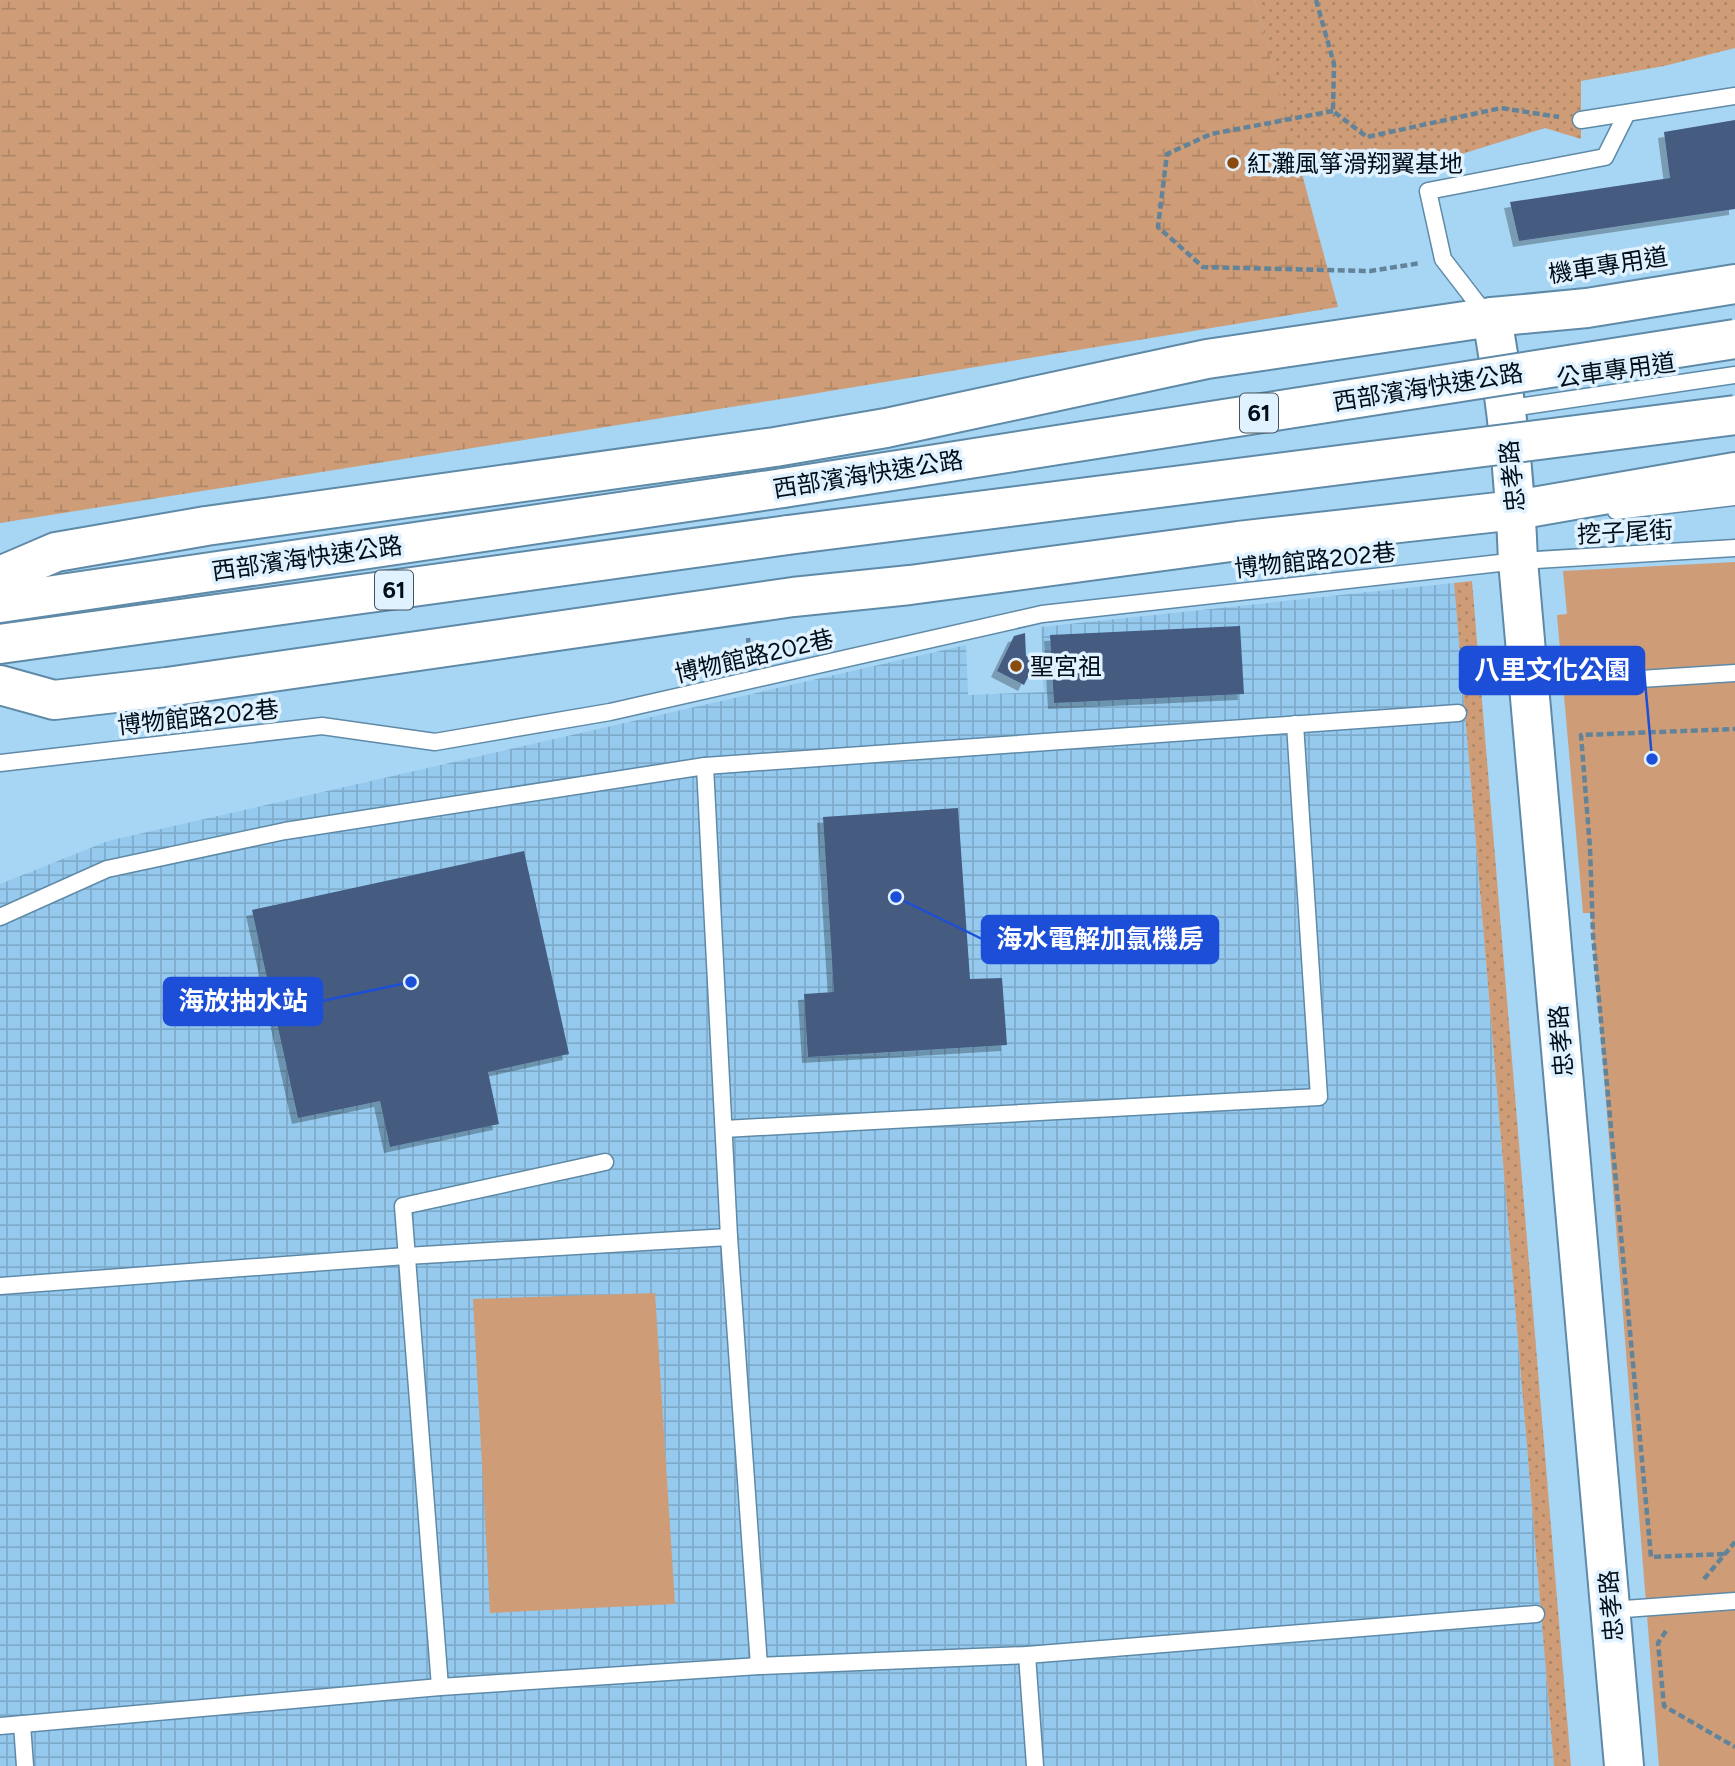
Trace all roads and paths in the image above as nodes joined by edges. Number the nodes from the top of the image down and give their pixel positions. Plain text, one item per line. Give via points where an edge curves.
1 (1316, 0) edge
2 (1735, 96) edge
3 (1333, 111) junction
4 (1627, 113) junction
5 (1581, 120) joint
6 (1443, 259) junction
7 (1668, 279) dead end
8 (1735, 284) edge
9 (1492, 317) junction
10 (1735, 339) edge
11 (1735, 375) edge
12 (1505, 409) junction
13 (1735, 415) edge
14 (1735, 472) edge
15 (1735, 497) edge
16 (1516, 510) junction
17 (1605, 512) dead end
18 (1579, 516) dead end
19 (1735, 548) edge
20 (1518, 561) junction
21 (0, 576) edge
22 (0, 603) edge
23 (0, 644) edge
24 (1735, 673) edge
25 (0, 685) edge
26 (1529, 686) junction
27 (1458, 713) dead end
28 (1295, 724) junction
29 (1735, 729) edge
30 (0, 763) edge
31 (705, 766) junction
32 (0, 917) edge
33 (724, 1129) junction
34 (605, 1162) dead end
35 (729, 1237) junction
36 (406, 1256) junction
37 (0, 1286) edge
38 (1735, 1542) edge
39 (1724, 1554) junction
40 (1735, 1601) edge
41 (1683, 1604) junction
42 (1611, 1610) junction
43 (1536, 1614) dead end
44 (1027, 1655) junction
45 (759, 1666) junction
46 (440, 1687) junction
47 (22, 1724) junction
48 (0, 1726) edge
49 (1735, 1747) edge
50 (25, 1766) edge
51 (1035, 1766) edge
52 (1624, 1766) edge

1 - 3 path via 1334,64
2 - 4 lane
3 - 5 path via 1367,136 1501,108
3 - 6 path via 1211,134 1167,154 1158,227 1203,267 1370,271
4 - 5 lane
4 - 6 lane via 1605,157 1428,191
6 - 9 lane
7 - 9 lane, 機車專用道 via 1540,299
8 - 9 main road via 1587,308
9 - 12 main road, 忠孝路
9 - 21 main road via 1207,359 886,428 775,447 206,526 56,552
10 - 22 main road, 西部濱海快速公路 / 61, bridge via 769,490
11 - 12 lane, 公車專用道
12 - 16 main road, 忠孝路
13 - 23 main road, 西部濱海快速公路 / 61, bridge via 788,535
14 - 16 main road
15 - 17 lane
16 - 18 lane
16 - 20 main road, 忠孝路
16 - 25 main road via 793,597 167,687 54,700
19 - 20 lane, 挖子尾街
20 - 26 main road, 忠孝路
20 - 30 lane, 博物館路202巷 via 1042,614 610,712 435,742 322,726
24 - 26 lane
26 - 42 main road, 忠孝路
27 - 28 lane
28 - 31 lane
28 - 33 lane via 1319,1097
29 - 39 path via 1581,735 1593,935 1651,1557
31 - 32 lane via 285,831 107,869
31 - 33 lane
33 - 35 lane
34 - 36 lane via 403,1206
35 - 36 lane
35 - 45 lane
36 - 37 lane
36 - 46 lane
38 - 39 path
39 - 41 path
40 - 41 lane
41 - 42 lane
41 - 49 path via 1658,1643 1664,1706
42 - 52 main road, 忠孝路
43 - 44 lane
44 - 45 lane
44 - 51 lane
45 - 46 lane
46 - 47 lane
47 - 48 lane
47 - 50 lane

